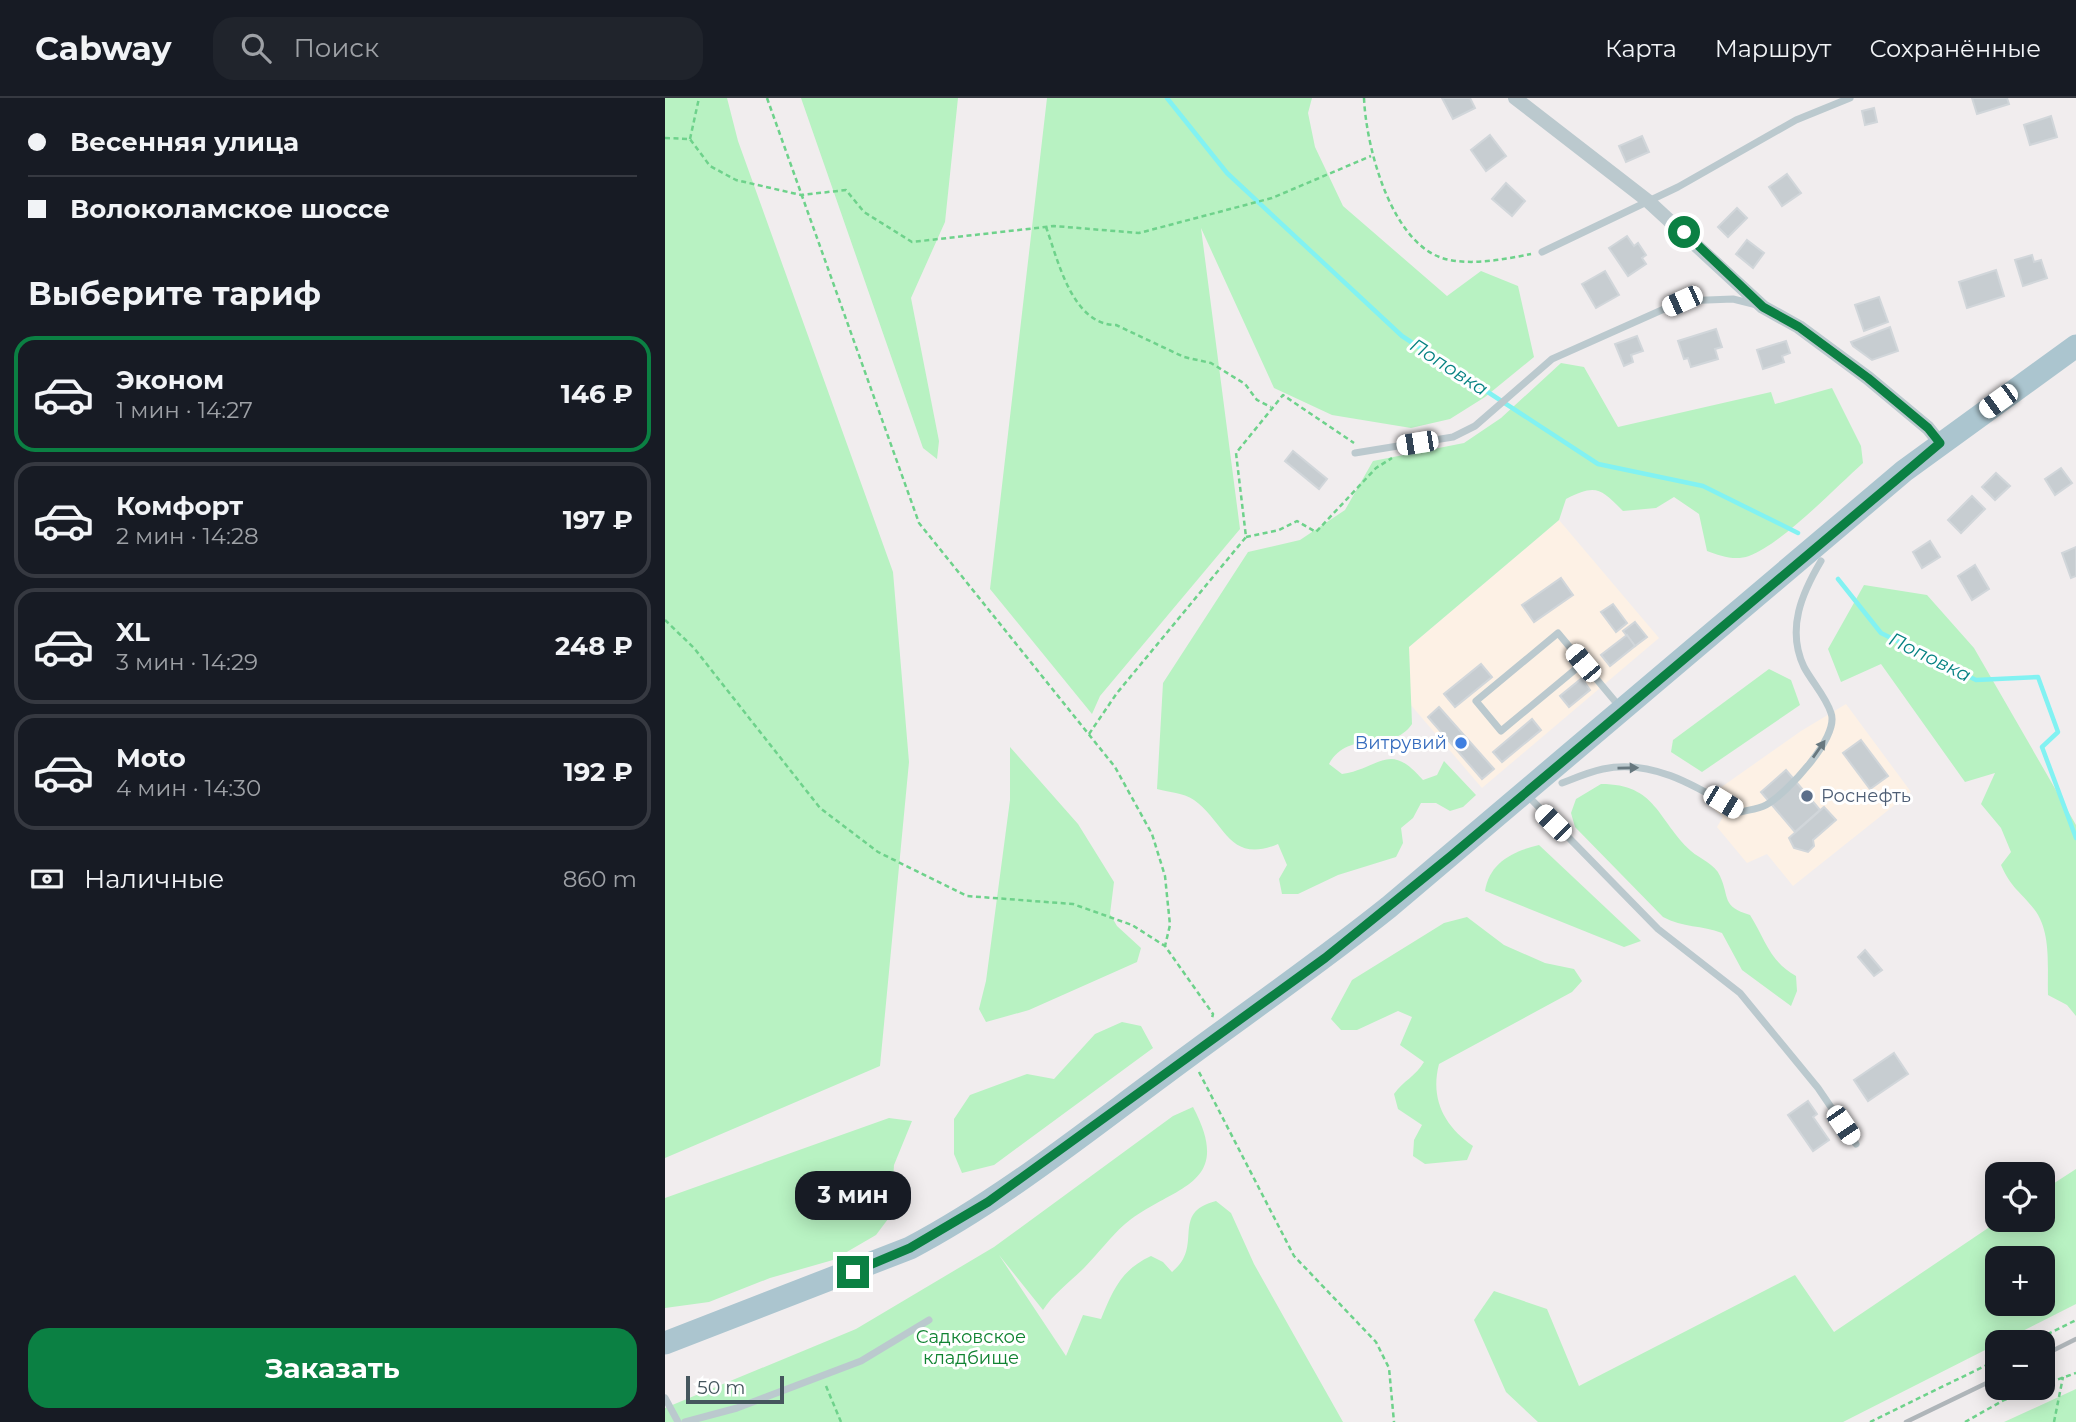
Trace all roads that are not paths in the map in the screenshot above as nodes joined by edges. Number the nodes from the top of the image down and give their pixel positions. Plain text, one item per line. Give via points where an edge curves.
1 (1515, 98) edge
2 (1850, 98) edge
3 (1649, 201) junction
4 (1542, 252) road end
5 (1763, 307) junction
6 (2076, 346) edge
7 (2076, 364) edge
8 (1940, 443) junction
9 (1355, 453) dead end
10 (1821, 561) junction
11 (1583, 663) junction
12 (1623, 711) junction
13 (1562, 783) junction
14 (1530, 799) junction
15 (1856, 1144) dead end
16 (929, 1320) dead end
17 (665, 1343) edge
18 (665, 1359) edge
19 (665, 1398) edge
20 (678, 1422) edge
21 (685, 1422) edge

1 - 3 street
2 - 3 lane via 1796,120
3 - 4 lane
3 - 5 street
5 - 8 street via 1799,327 1868,378
5 - 9 lane via 1733,299 1682,301 1552,359 1475,426 1453,437
6 - 8 main road
7 - 10 main road via 1949,454
8 - 12 main road
10 - 13 main road
13 -> 10 lane via 1605,769 1640,768 1672,775 1740,812 1765,806 1783,791 1800,776 1830,733 1832,715 1803,665 1796,642 1804,590
11 - 11 lane via 1501,731 1476,701 1558,632
11 - 12 lane
12 - 14 main road
13 - 14 main road
14 - 15 lane via 1658,929 1740,993 1818,1088
14 - 17 main road via 1325,958 947,1229 875,1263
14 - 18 main road via 1335,969 955,1241 869,1282
16 - 21 lane via 861,1361 737,1408
19 - 20 lane

